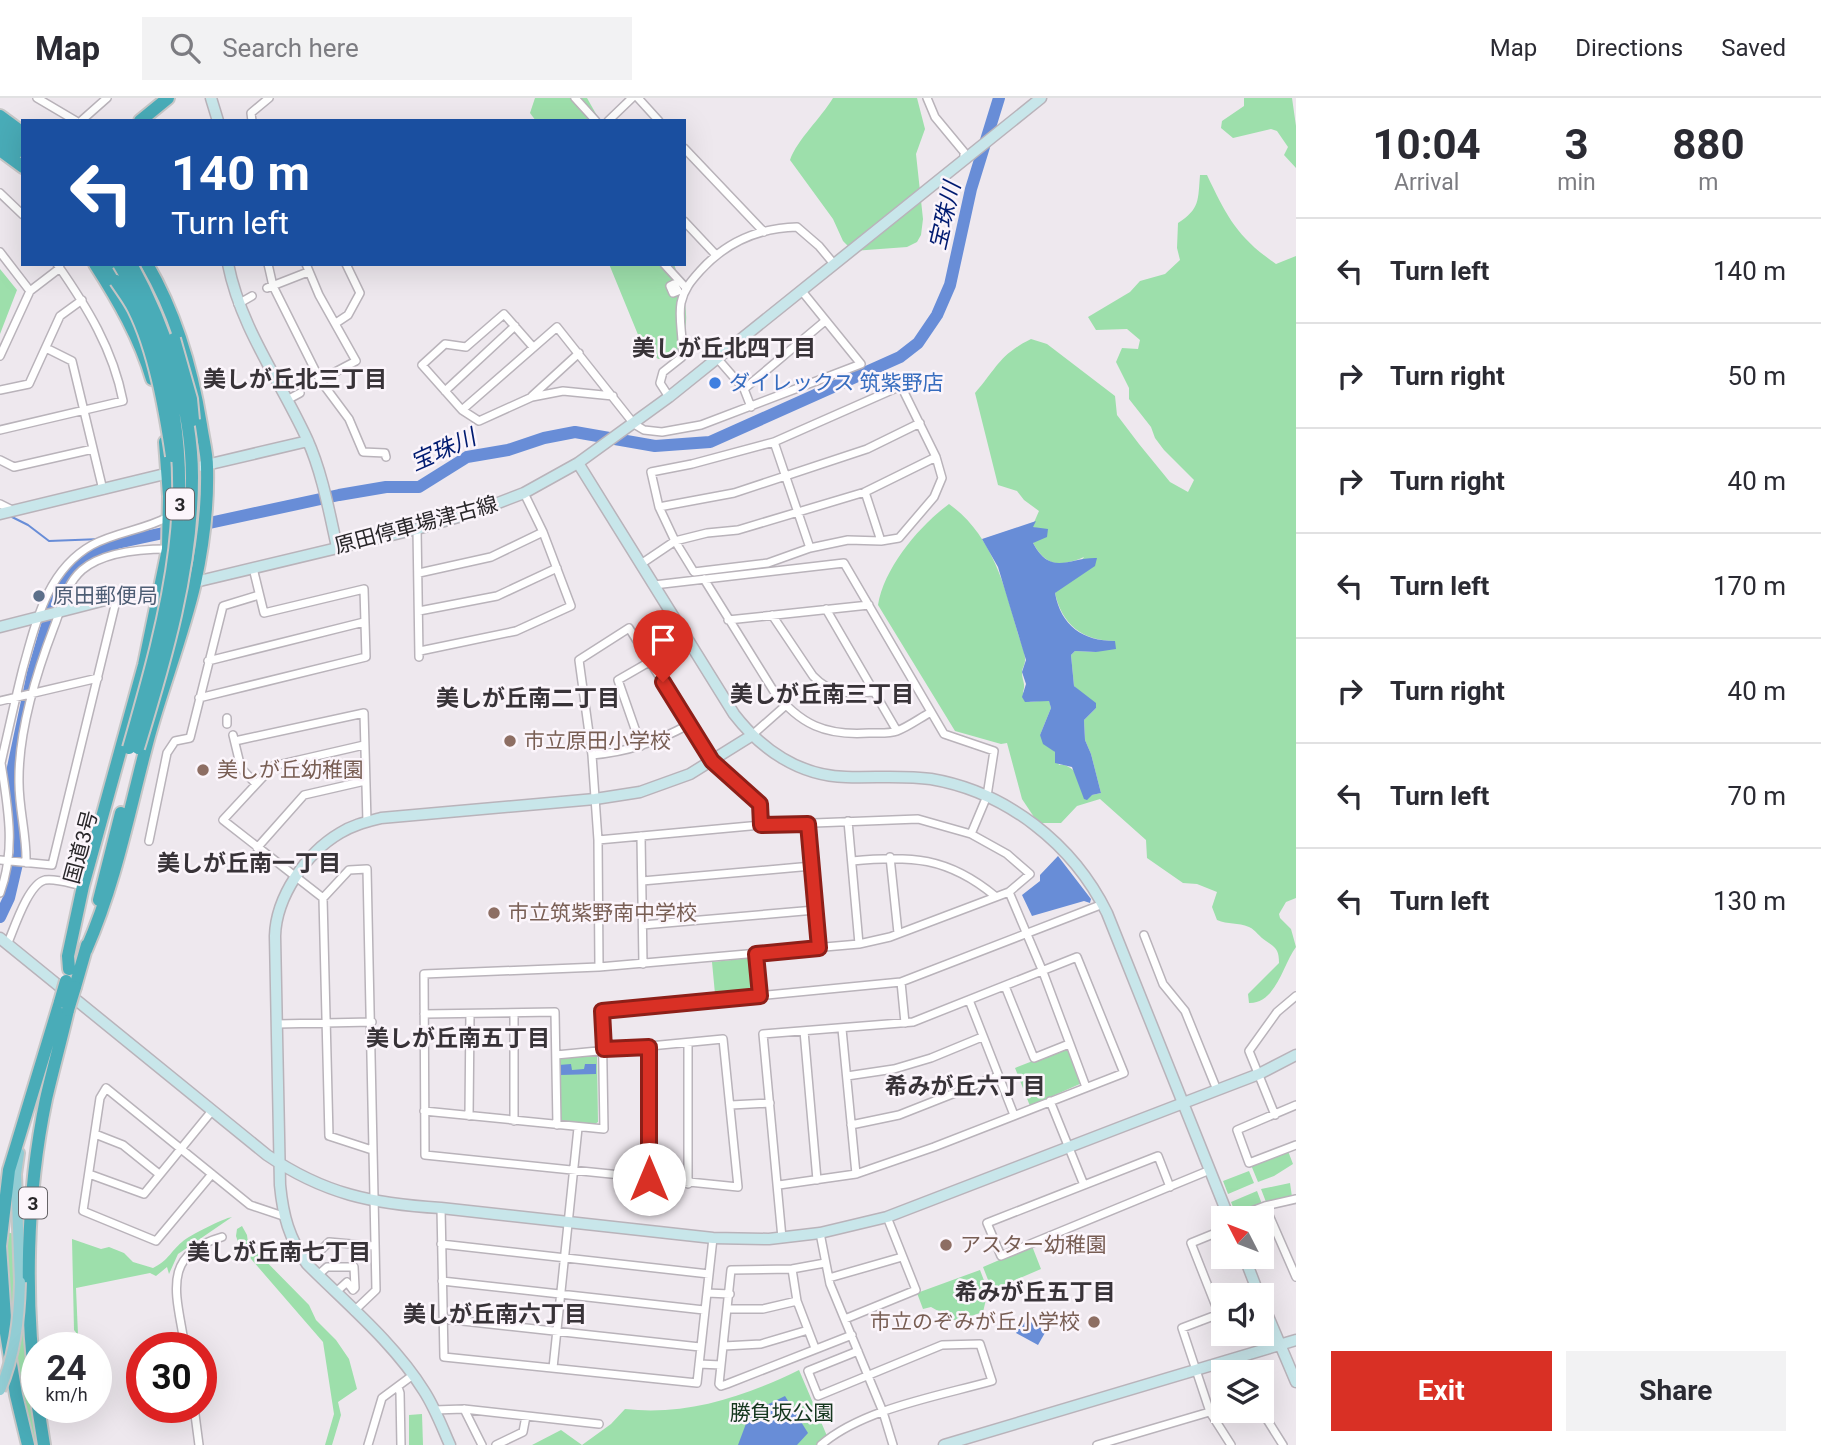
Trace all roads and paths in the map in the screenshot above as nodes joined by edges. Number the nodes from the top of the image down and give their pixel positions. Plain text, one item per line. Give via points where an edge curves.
1 (107, 98) edge
2 (168, 98) edge
3 (269, 98) edge
4 (575, 98) edge
5 (632, 98) edge
6 (638, 98) edge
7 (927, 98) edge
8 (1041, 98) edge
9 (43, 99) edge
10 (213, 101) edge
11 (0, 116) edge
12 (75, 119) edge
13 (81, 119) edge
14 (142, 119) edge
15 (218, 119) edge
16 (252, 119) edge
17 (594, 119) edge
18 (610, 119) edge
19 (657, 119) edge
20 (0, 127) edge
21 (8, 140) edge
22 (686, 150) edge
23 (21, 155) edge
24 (966, 159) junction
25 (21, 163) edge
26 (0, 193) edge
27 (21, 213) edge
28 (686, 223) edge
29 (764, 232) junction
30 (0, 252) edge
31 (715, 254) junction
32 (834, 264) junction
33 (59, 266) edge
34 (96, 266) edge
35 (107, 266) edge
36 (120, 266) edge
37 (132, 266) edge
38 (141, 266) edge
39 (148, 266) edge
40 (228, 266) edge
41 (268, 266) edge
42 (347, 266) edge
43 (666, 266) edge
44 (307, 268) edge
45 (674, 275) junction
46 (670, 286) dead end
47 (270, 287) junction
48 (686, 288) junction
49 (802, 290) junction
50 (30, 291) junction
51 (252, 296) dead end
52 (82, 300) junction
53 (238, 304) junction
54 (825, 321) junction
55 (336, 323) junction
56 (515, 326) junction
57 (533, 347) junction
58 (46, 348) junction
59 (579, 353) junction
60 (0, 356) edge
61 (717, 358) junction
62 (320, 380) junction
63 (744, 389) junction
64 (0, 390) edge
65 (445, 391) junction
66 (299, 393) dead end
67 (613, 396) junction
68 (669, 397) junction
69 (529, 398) junction
70 (287, 400) junction
71 (751, 407) junction
72 (462, 410) junction
73 (84, 411) junction
74 (920, 424) junction
75 (631, 426) junction
76 (0, 430) edge
77 (308, 441) junction
78 (774, 442) junction
79 (93, 449) junction
80 (386, 457) dead end
81 (936, 457) junction
82 (0, 460) edge
83 (578, 463) junction
84 (207, 465) junction
85 (168, 474) junction
86 (192, 475) junction
87 (785, 476) junction
88 (103, 490) junction
89 (865, 492) junction
90 (524, 493) junction
91 (0, 504) edge
92 (659, 507) junction
93 (13, 511) junction
94 (797, 512) junction
95 (0, 514) edge
96 (169, 519) junction
97 (417, 529) junction
98 (543, 532) junction
99 (675, 541) junction
100 (881, 541) junction
101 (169, 545) junction
102 (337, 547) junction
103 (810, 548) junction
104 (641, 564) junction
105 (175, 565) junction
106 (253, 568) junction
107 (557, 568) junction
108 (419, 573) junction
109 (704, 579) junction
110 (195, 582) junction
111 (654, 585) junction
112 (160, 590) junction
113 (259, 595) junction
114 (117, 597) junction
115 (869, 605) junction
116 (826, 609) junction
117 (419, 611) junction
118 (59, 613) junction
119 (772, 615) junction
120 (36, 619) junction
121 (728, 620) junction
122 (363, 622) junction
123 (0, 627) edge
124 (208, 661) junction
125 (651, 661) junction
126 (98, 678) junction
127 (873, 692) junction
128 (34, 694) junction
129 (16, 698) junction
130 (199, 698) junction
131 (0, 701) edge
132 (785, 706) junction
133 (931, 712) junction
134 (688, 725) junction
135 (897, 731) junction
136 (751, 736) junction
137 (129, 744) junction
138 (364, 745) junction
139 (641, 746) junction
140 (592, 755) junction
141 (712, 761) junction
142 (365, 781) junction
143 (256, 784) junction
144 (3, 788) edge
145 (987, 796) junction
146 (595, 799) junction
147 (848, 821) junction
148 (367, 822) junction
149 (808, 824) junction
150 (761, 825) junction
151 (971, 834) junction
152 (641, 836) junction
153 (598, 840) junction
154 (149, 841) dead end
155 (257, 848) junction
156 (890, 857) junction
157 (4, 861) edge
158 (852, 861) junction
159 (26, 863) junction
160 (812, 866) junction
161 (295, 877) junction
162 (642, 881) junction
163 (83, 886) junction
164 (1009, 892) junction
165 (0, 893) edge
166 (995, 896) junction
167 (323, 898) junction
168 (1103, 904) junction
169 (815, 910) junction
170 (643, 925) junction
171 (898, 933) junction
172 (1026, 934) junction
173 (1144, 935) dead end
174 (4, 942) edge
175 (859, 944) junction
176 (819, 948) junction
177 (86, 950) junction
178 (756, 954) junction
179 (643, 964) junction
180 (599, 967) junction
181 (1043, 972) junction
182 (70, 979) junction
183 (901, 982) junction
184 (1005, 986) junction
185 (760, 996) junction
186 (1296, 996) edge
187 (969, 1000) junction
188 (64, 1006) junction
189 (514, 1013) junction
190 (424, 1014) junction
191 (470, 1014) junction
192 (327, 1023) junction
193 (372, 1023) junction
194 (905, 1023) junction
195 (277, 1024) junction
196 (842, 1029) junction
197 (804, 1031) junction
198 (982, 1037) junction
199 (688, 1043) junction
200 (1069, 1044) junction
201 (649, 1047) junction
202 (604, 1049) junction
203 (556, 1055) junction
204 (1296, 1055) edge
205 (1259, 1074) junction
206 (847, 1076) junction
207 (998, 1076) junction
208 (1086, 1087) junction
209 (1217, 1090) junction
210 (46, 1100) junction
211 (1050, 1101) junction
212 (1183, 1102) junction
213 (30, 1103) junction
214 (770, 1103) junction
215 (731, 1105) junction
216 (1296, 1105) edge
217 (424, 1111) junction
218 (211, 1112) junction
219 (1014, 1115) junction
220 (1275, 1115) junction
221 (469, 1116) junction
222 (514, 1121) junction
223 (557, 1125) junction
224 (851, 1125) junction
225 (578, 1128) junction
226 (95, 1133) junction
227 (1296, 1144) edge
228 (181, 1147) junction
229 (1069, 1147) junction
230 (372, 1150) junction
231 (280, 1164) junction
232 (1210, 1170) junction
233 (574, 1172) junction
234 (89, 1174) junction
235 (159, 1174) junction
236 (212, 1174) junction
237 (856, 1174) junction
238 (649, 1179) junction
239 (817, 1180) junction
240 (688, 1184) junction
241 (779, 1185) junction
242 (1084, 1185) junction
243 (1170, 1187) junction
244 (1296, 1199) edge
245 (373, 1202) junction
246 (1226, 1206) edge
247 (1265, 1206) edge
248 (441, 1208) junction
249 (283, 1216) junction
250 (887, 1217) junction
251 (569, 1221) junction
252 (1274, 1227) edge
253 (820, 1233) junction
254 (1211, 1235) edge
255 (222, 1237) dead end
256 (713, 1238) junction
257 (782, 1238) junction
258 (442, 1244) junction
259 (373, 1246) junction
260 (902, 1257) junction
261 (565, 1258) junction
262 (825, 1263) junction
263 (307, 1264) junction
264 (20, 1266) junction
265 (792, 1269) junction
266 (318, 1275) junction
267 (709, 1275) junction
268 (829, 1278) junction
269 (1296, 1278) edge
270 (442, 1280) junction
271 (336, 1292) junction
272 (707, 1293) junction
273 (561, 1294) junction
274 (730, 1294) junction
275 (797, 1301) junction
276 (728, 1308) junction
277 (704, 1310) junction
278 (354, 1311) junction
279 (845, 1319) junction
280 (444, 1320) junction
281 (808, 1330) junction
282 (556, 1331) junction
283 (30, 1332) edge
284 (183, 1332) edge
285 (1274, 1334) edge
286 (852, 1335) junction
287 (1296, 1339) edge
288 (1278, 1345) junction
289 (724, 1346) junction
290 (700, 1347) junction
291 (815, 1348) junction
292 (858, 1350) junction
293 (699, 1364) junction
294 (721, 1365) junction
295 (553, 1368) junction
296 (1196, 1369) junction
297 (413, 1375) junction
298 (869, 1376) junction
299 (1296, 1382) edge
300 (398, 1387) junction
301 (0, 1390) edge
302 (464, 1409) junction
303 (434, 1410) junction
304 (883, 1412) junction
305 (1210, 1412) junction
306 (526, 1416) junction
307 (41, 1423) edge
308 (197, 1423) edge
309 (1269, 1423) edge
310 (598, 1424) dead end
311 (965, 1442) edge
312 (28, 1445) edge
313 (44, 1445) edge
314 (200, 1445) edge
315 (368, 1445) edge
316 (401, 1445) edge
317 (450, 1445) edge
318 (482, 1445) edge
319 (496, 1445) edge
320 (821, 1445) edge
321 (893, 1445) edge
322 (944, 1445) edge
323 (1097, 1445) edge
324 (1231, 1445) edge
325 (1283, 1445) edge

1 - 13 street
2 - 14 highway
3 - 16 street via 251,113
4 - 17 street
5 - 18 street
6 - 19 street
7 - 24 street
8 - 24 street, 原田停車場津古線
9 - 12 street
10 - 15 street
11 - 21 highway
20 - 21 highway
21 - 23 highway
21 - 25 highway
22 - 29 street
24 - 32 street, 原田停車場津古線
26 - 27 street
28 - 31 street
29 - 31 street via 734,241
29 - 32 street via 797,227
30 - 50 street
31 - 48 street
32 - 49 street, 原田停車場津古線
33 - 50 street
33 - 52 street
34 - 85 highway via 145,355
35 - 105 highway, bridge via 141,325 163,409 176,494
36 - 105 highway, 国道3号 / 3, bridge via 152,330 172,399 180,515
37 - 86 highway, 国道3号 / 3, bridge via 172,362
38 - 86 highway, bridge via 174,339 191,399 197,456
39 - 84 highway via 187,359
40 - 53 street
41 - 47 street
42 - 55 street via 359,293 348,315
43 - 45 street
44 - 47 street
44 - 55 street
45 - 46 street
45 - 48 street
47 - 62 street
48 - 68 street via 681,306 682,357 663,372 660,383
49 - 54 street
49 - 61 street, 原田停車場津古線
50 - 60 street
51 - 53 street
52 - 58 street via 60,316
52 - 73 street via 111,357 123,401
53 - 70 street
54 - 63 street
54 - 71 street via 861,364
55 - 62 street via 356,361
56 - 57 street
56 - 65 street
56 - 65 street via 504,314 466,347 445,344 422,365
57 - 59 street via 557,327
57 - 72 street
58 - 64 street via 29,384
58 - 73 street via 72,361
59 - 67 street
59 - 69 street
61 - 63 street
61 - 68 street, 原田停車場津古線
62 - 80 street via 349,419 363,452 385,453
63 - 71 street
65 - 72 street
66 - 70 street
67 - 69 street via 563,391
67 - 75 street
68 - 75 street, 原田停車場津古線
69 - 72 street via 479,421
70 - 77 street
71 - 75 street via 701,425 662,432
73 - 76 street
73 - 79 street
74 - 78 street via 901,386
74 - 81 street
74 - 87 street via 867,449
75 - 83 street, 原田停車場津古線
77 - 84 street
77 - 102 street
78 - 87 street
78 - 92 street via 651,472
79 - 82 street via 14,467
79 - 88 street
81 - 89 street
81 - 100 street via 942,478 934,497 899,538
83 - 90 street, 原田停車場津古線
83 - 104 street
84 - 85 street
84 - 110 highway
85 - 88 street
85 - 96 highway
86 - 137 highway, 国道3号 / 3, bridge via 180,594
87 - 92 street via 734,494
87 - 94 street
88 - 93 street
89 - 94 street
89 - 100 street
90 - 97 street, 原田停車場津古線
90 - 98 street
91 - 93 street
92 - 99 street
93 - 95 street
94 - 99 street via 738,530
94 - 103 street
96 - 101 highway
96 - 120 street via 108,537 77,555 58,575
97 - 102 street, 原田停車場津古線
97 - 108 street
98 - 107 street
98 - 108 street via 491,557
99 - 103 street via 694,572 768,563
99 - 104 street
100 - 103 street via 848,540
101 - 112 highway
101 - 118 street via 96,561 73,579
102 - 106 street, 原田停車場津古線
104 - 111 street
105 - 137 highway, 国道3号 / 3, bridge
106 - 110 street, 原田停車場津古線
106 - 113 street
107 - 117 street via 497,596
107 - 117 street via 571,606 516,631 419,654
108 - 117 street
109 - 111 street
109 - 115 street via 844,563
109 - 121 street
110 - 112 street, 原田停車場津古線
110 - 177 highway via 114,876
111 - 136 street
112 - 114 street, 原田停車場津古線
112 - 137 highway
113 - 122 street via 264,613 364,589
113 - 124 street via 223,606
114 - 118 street, 原田停車場津古線
114 - 126 street
115 - 116 street
115 - 133 street
116 - 119 street
116 - 127 street
118 - 120 street, 原田停車場津古線
118 - 128 street
119 - 121 street
119 - 127 street via 821,685 845,694
120 - 123 street, 原田停車場津古線
120 - 129 street
121 - 132 street
122 - 124 street
122 - 130 street via 366,657
124 - 130 street
125 - 134 street
125 - 139 street via 618,680
125 - 140 street via 629,628 579,660
126 - 128 street
126 - 159 street via 52,865
127 - 135 street
128 - 129 street
128 - 159 street via 20,761
129 - 131 street
129 - 144 street via 1,763
130 - 154 street via 190,738 175,741 167,752
132 - 135 street via 806,723 830,732
132 - 136 street
133 - 135 street
133 - 145 street via 944,734 994,751
134 - 139 street
134 - 141 street
136 - 141 street
136 - 145 street via 792,765 824,774 930,779
137 - 163 highway
137 - 177 highway, 国道3号 / 3
137 - 182 highway, 国道3号 / 3
138 - 142 street
138 - 143 street via 273,766
138 - 143 street via 364,713 234,738 241,768
139 - 140 street
140 - 146 street
141 - 146 street via 669,783
141 - 150 street via 760,804
142 - 148 street
142 - 155 street via 304,796
143 - 155 street via 223,820
144 - 157 street via 9,817
145 - 151 street
145 - 168 street via 1032,822 1060,846
146 - 148 street
146 - 153 street
147 - 149 street
147 - 151 street via 918,819
147 - 158 street
148 - 161 street via 329,841
149 - 150 street
149 - 160 street
150 - 152 street
151 - 164 street via 1030,874
152 - 153 street
152 - 162 street
153 - 180 street
155 - 161 street
156 - 158 street
156 - 166 street via 945,866
156 - 171 street
157 - 159 street
157 - 165 street
158 - 175 street
160 - 162 street
160 - 169 street
161 - 167 street
161 - 195 street via 281,903 275,929
162 - 170 street
163 - 174 street via 42,880
163 - 182 highway via 68,956
164 - 166 street
164 - 172 street
166 - 171 street
167 - 192 street
167 - 193 street via 349,870 367,870
168 - 172 street
168 - 212 street
169 - 170 street
169 - 176 street
170 - 179 street
171 - 175 street
172 - 181 street
172 - 183 street
173 - 209 street via 1163,984 1185,1011
174 - 218 street
175 - 176 street
176 - 178 street
177 - 182 highway, 国道3号 / 3
178 - 179 street
178 - 185 street
179 - 180 street
180 - 190 street via 424,974
181 - 184 street
181 - 200 street
181 - 208 street via 1077,957 1124,1073
182 - 188 highway, 国道3号 / 3, bridge
183 - 185 street
183 - 194 street
184 - 187 street
184 - 200 street via 1034,1058
185 - 202 street via 602,1011
186 - 205 street via 1277,1012 1249,1051
187 - 194 street
187 - 198 street
188 - 210 highway, 国道3号 / 3
188 - 213 highway, 国道3号 / 3
189 - 191 street
189 - 203 street via 555,1012
189 - 222 street
190 - 191 street
190 - 217 street
191 - 221 street
192 - 193 street
192 - 195 street
192 - 230 street via 330,1136
193 - 230 street
194 - 196 street
195 - 231 street
196 - 197 street
196 - 206 street
197 - 214 street via 763,1034
197 - 239 street
198 - 206 street via 894,1069
198 - 207 street
199 - 201 street
199 - 215 street via 723,1039
199 - 240 street
200 - 208 street
201 - 202 street
201 - 238 street
202 - 203 street
202 - 225 street via 604,1129
203 - 223 street
204 - 205 street
205 - 209 street
205 - 220 street
206 - 224 street
207 - 219 street
207 - 224 street via 899,1115
208 - 211 street
209 - 212 street
210 - 264 main road via 32,1147
210 - 283 highway, 国道3号 / 3 via 37,1154
211 - 219 street
211 - 229 street
212 - 229 street
212 - 232 street
213 - 264 main road via 17,1166
213 - 312 highway, 国道3号 / 3 via 9,1170 0,1247 6,1333
214 - 215 street
214 - 241 street
215 - 240 street via 738,1187
216 - 220 street
217 - 221 street
217 - 233 street via 425,1155
218 - 228 street
218 - 231 street
219 - 237 street
220 - 227 street via 1237,1130 1249,1163
221 - 222 street
222 - 223 street
223 - 225 street
224 - 237 street
225 - 233 street
226 - 228 street via 106,1088
226 - 234 street
226 - 235 street via 123,1145
228 - 235 street
228 - 236 street
229 - 242 street
229 - 250 street
230 - 245 street
231 - 245 street via 334,1191
231 - 249 street
232 - 243 street
232 - 246 street
233 - 238 street
233 - 251 street
234 - 235 street via 144,1194
234 - 236 street via 83,1211 156,1241
236 - 249 street via 249,1207
237 - 239 street
238 - 240 street
239 - 241 street
241 - 257 street
242 - 243 street via 1158,1156
242 - 243 street via 987,1223 1000,1256
244 - 247 street
245 - 248 street
245 - 259 street
248 - 251 street
248 - 258 street
249 - 263 street
250 - 253 street
250 - 260 street
251 - 256 street
251 - 261 street
252 - 269 street
253 - 257 street
253 - 262 street
254 - 296 street via 1191,1243 1219,1314 1182,1328
255 - 284 street via 186,1256 178,1267 175,1279
256 - 257 street
256 - 267 street
258 - 261 street
258 - 270 street
259 - 263 street via 329,1242
259 - 278 street via 376,1290
260 - 268 street
260 - 279 street via 916,1290
261 - 267 street
261 - 273 street
262 - 265 street
262 - 268 street
263 - 266 street
264 - 301 main road, bridge via 16,1338
265 - 274 street via 731,1270
265 - 275 street
266 - 271 street
266 - 271 street via 327,1267 354,1267 355,1288 347,1282
267 - 272 street
268 - 279 street
270 - 273 street
270 - 280 street
271 - 278 street
272 - 274 street
272 - 277 street
273 - 277 street
273 - 282 street
274 - 276 street
275 - 276 street via 764,1309
275 - 281 street
276 - 289 street
277 - 290 street
278 - 297 street
279 - 286 street
280 - 282 street
280 - 295 street via 444,1357
281 - 289 street via 761,1344
281 - 291 street
282 - 290 street
282 - 295 street
285 - 288 street
286 - 291 street
286 - 292 street
287 - 288 street
288 - 296 street
288 - 299 street
289 - 294 street
290 - 293 street
291 - 294 street via 721,1386
292 - 298 street
292 - 298 street via 808,1371 818,1396
293 - 294 street
293 - 295 street via 697,1383
296 - 305 street
296 - 311 street
297 - 300 street
297 - 303 street
298 - 304 street
298 - 304 street via 942,1345 980,1344 992,1381
300 - 315 street via 382,1398
300 - 316 street
302 - 303 street
302 - 306 street
302 - 318 street
303 - 317 street
304 - 320 street via 845,1428
304 - 321 street
305 - 323 street
305 - 324 street
306 - 310 street
306 - 319 street via 523,1432
307 - 313 highway
308 - 314 street
309 - 325 street
311 - 322 street

